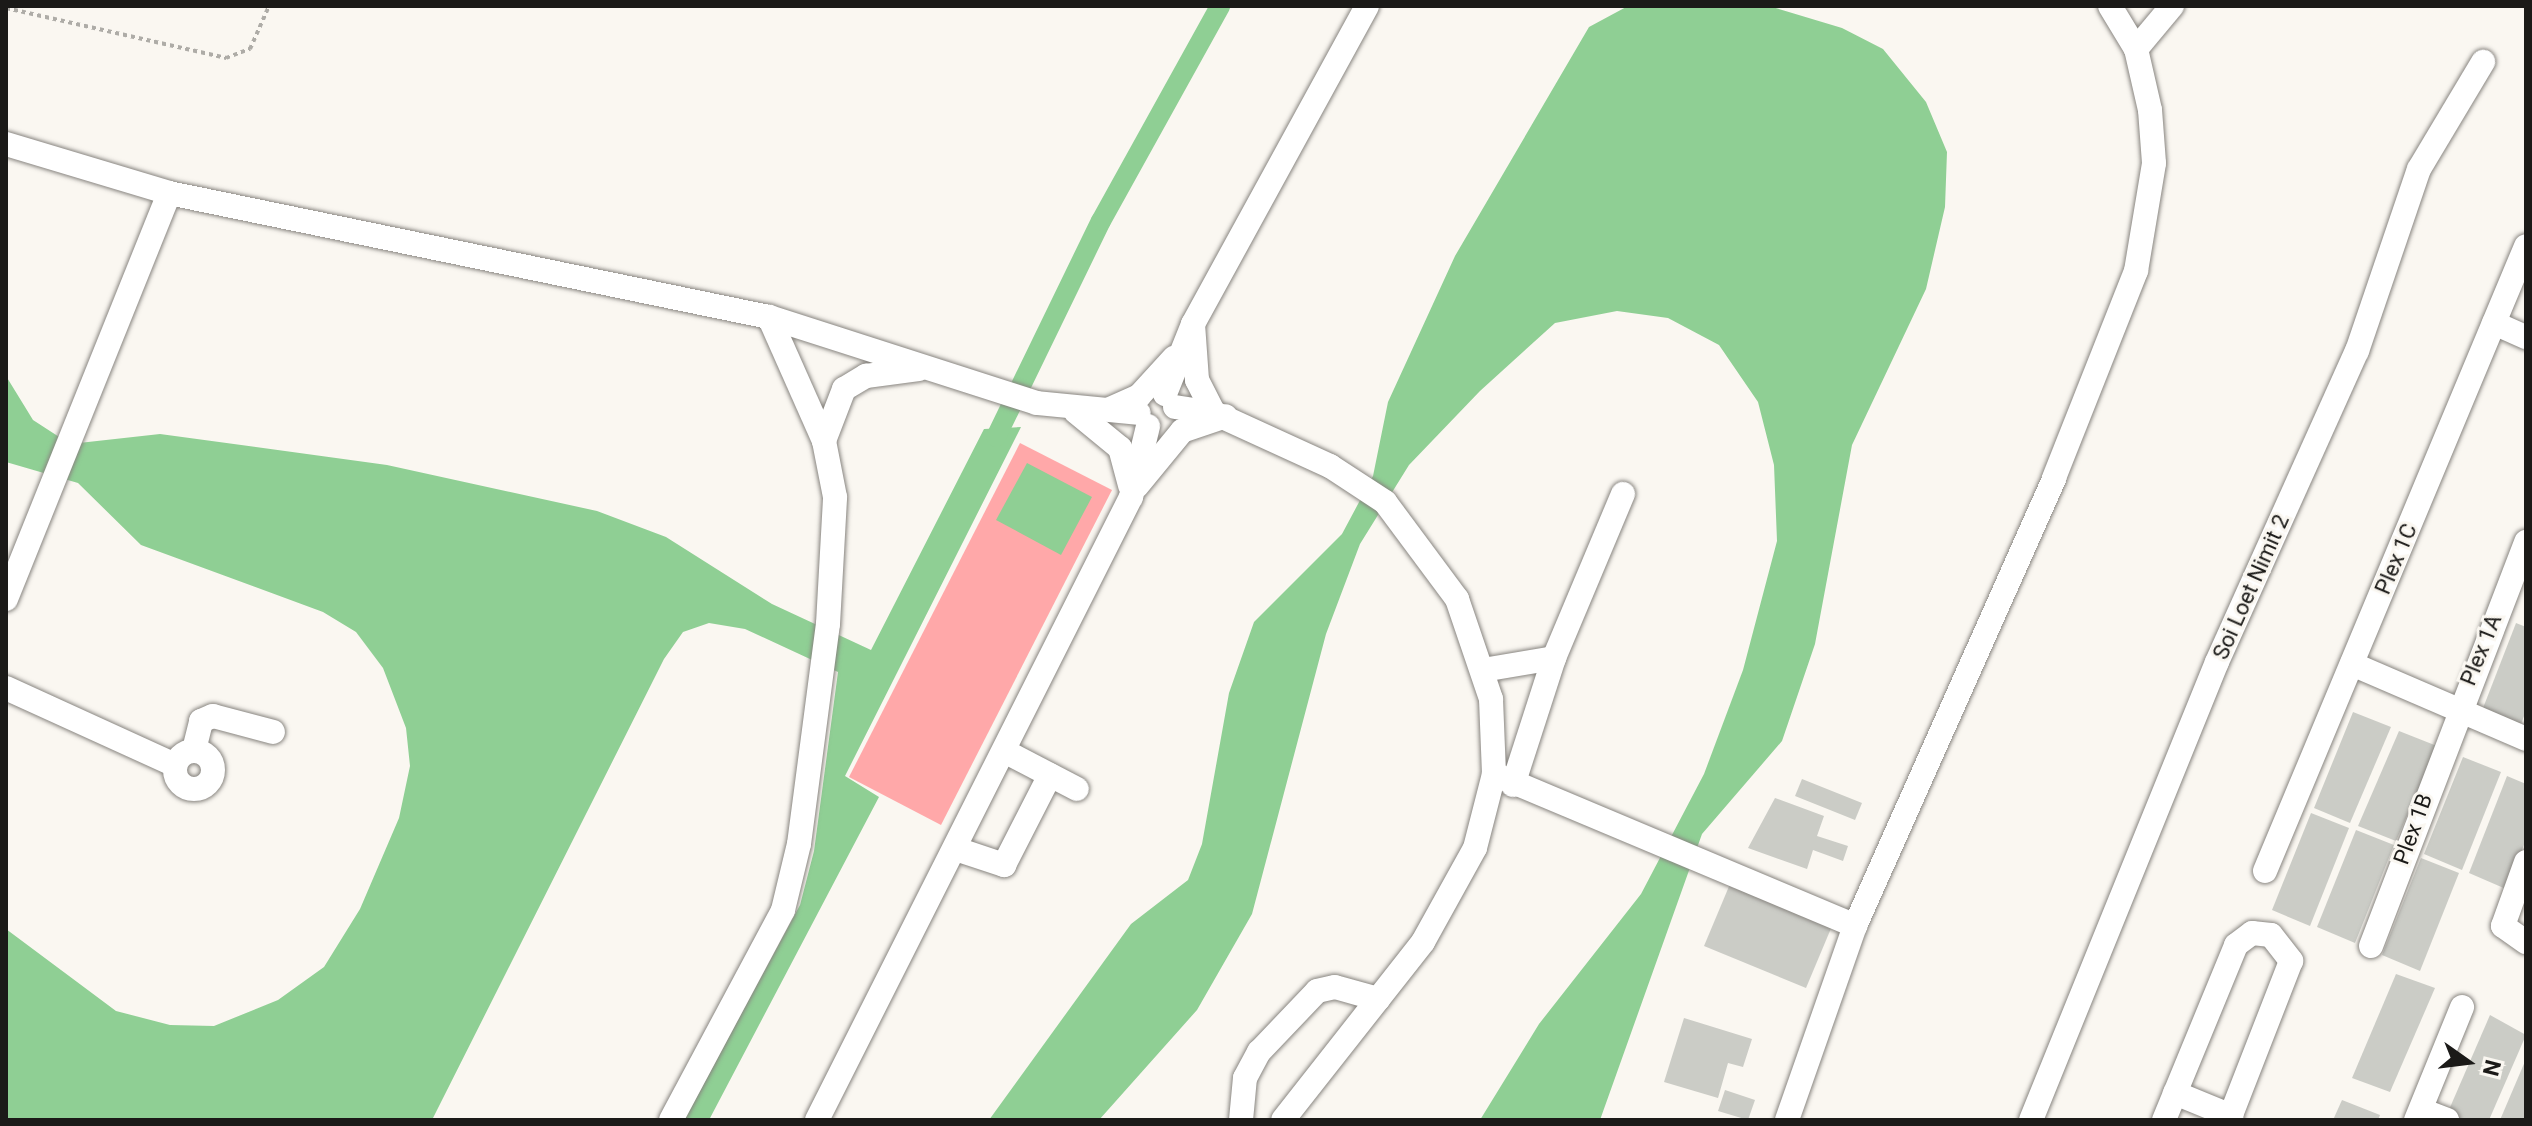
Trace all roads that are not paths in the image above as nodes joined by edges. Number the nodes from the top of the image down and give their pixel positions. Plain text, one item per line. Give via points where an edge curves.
1 (1367, 6) edge
2 (2110, 6) edge
3 (2172, 6) edge
4 (2136, 49) junction
5 (2483, 62) dead end
6 (6, 144) edge
7 (169, 193) junction
8 (2526, 246) edge
9 (769, 317) junction
10 (2494, 323) junction
11 (1193, 324) junction
12 (2526, 337) edge
13 (1183, 348) junction
14 (925, 368) junction
15 (1170, 400) junction
16 (1082, 412) junction
17 (1220, 414) junction
18 (1144, 420) junction
19 (824, 441) junction
20 (1132, 494) junction
21 (1623, 494) dead end
22 (2526, 542) edge
23 (6, 599) edge
24 (1554, 658) junction
25 (2352, 664) junction
26 (1483, 670) junction
27 (6, 688) edge
28 (2455, 713) junction
29 (273, 732) dead end
30 (2526, 739) edge
31 (1004, 751) junction
32 (1050, 775) junction
33 (1504, 780) junction
34 (1077, 789) dead end
35 (956, 849) junction
36 (2526, 862) edge
37 (2265, 871) dead end
38 (1855, 926) junction
39 (2526, 942) edge
40 (2371, 946) dead end
41 (1378, 999) junction
42 (2462, 1007) dead end
43 (2175, 1093) junction
44 (2418, 1115) edge
45 (2230, 1118) edge
46 (671, 1120) edge
47 (817, 1120) edge
48 (1241, 1120) edge
49 (1283, 1120) edge
50 (1787, 1120) edge
51 (2031, 1120) edge
52 (2164, 1120) edge
53 (2447, 1120) edge

1 - 11 street
2 - 4 street
3 - 4 street
4 - 38 street via 2154,163 2136,271 2060,463
5 - 51 street, Soi Loet Nimit 2 via 2419,169 2357,351 2217,662
6 - 7 street
7 - 9 street
7 - 23 street
8 - 10 street, Plex 1C
9 - 14 street
9 - 19 street
10 - 12 street
10 - 25 street, Plex 1C
11 - 13 street
11 - 17 street via 1197,380
13 - 15 street
13 - 16 street via 1129,403
14 - 16 street
14 - 19 street via 866,376 844,389
15 - 17 street
15 - 18 street via 1166,427
16 - 18 street
16 - 20 street via 1120,448
17 - 20 street via 1182,431
17 - 26 street via 1330,466 1391,510 1457,599
18 - 20 street
19 - 46 street via 835,497 828,624 799,844 783,910
20 - 31 street
21 - 24 street
22 - 28 street, Plex 1A
24 - 26 street
24 - 33 street
25 - 28 street
25 - 37 street, Plex 1C
26 - 33 street
27 - 29 street via 184,757 201,721 213,716
28 - 30 street
28 - 40 street, Plex 1B
31 - 32 street
31 - 35 street
32 - 34 street
32 - 35 street via 1004,865
33 - 38 street
33 - 41 street via 1453,893
35 - 47 street
36 - 39 street via 2503,926
38 - 50 street
41 - 48 street via 1335,987 1317,991 1259,1052 1245,1078
41 - 49 street
42 - 44 street
43 - 45 street
43 - 45 street via 2236,945 2252,933 2271,935 2285,945 2291,961
43 - 52 street
44 - 53 street

